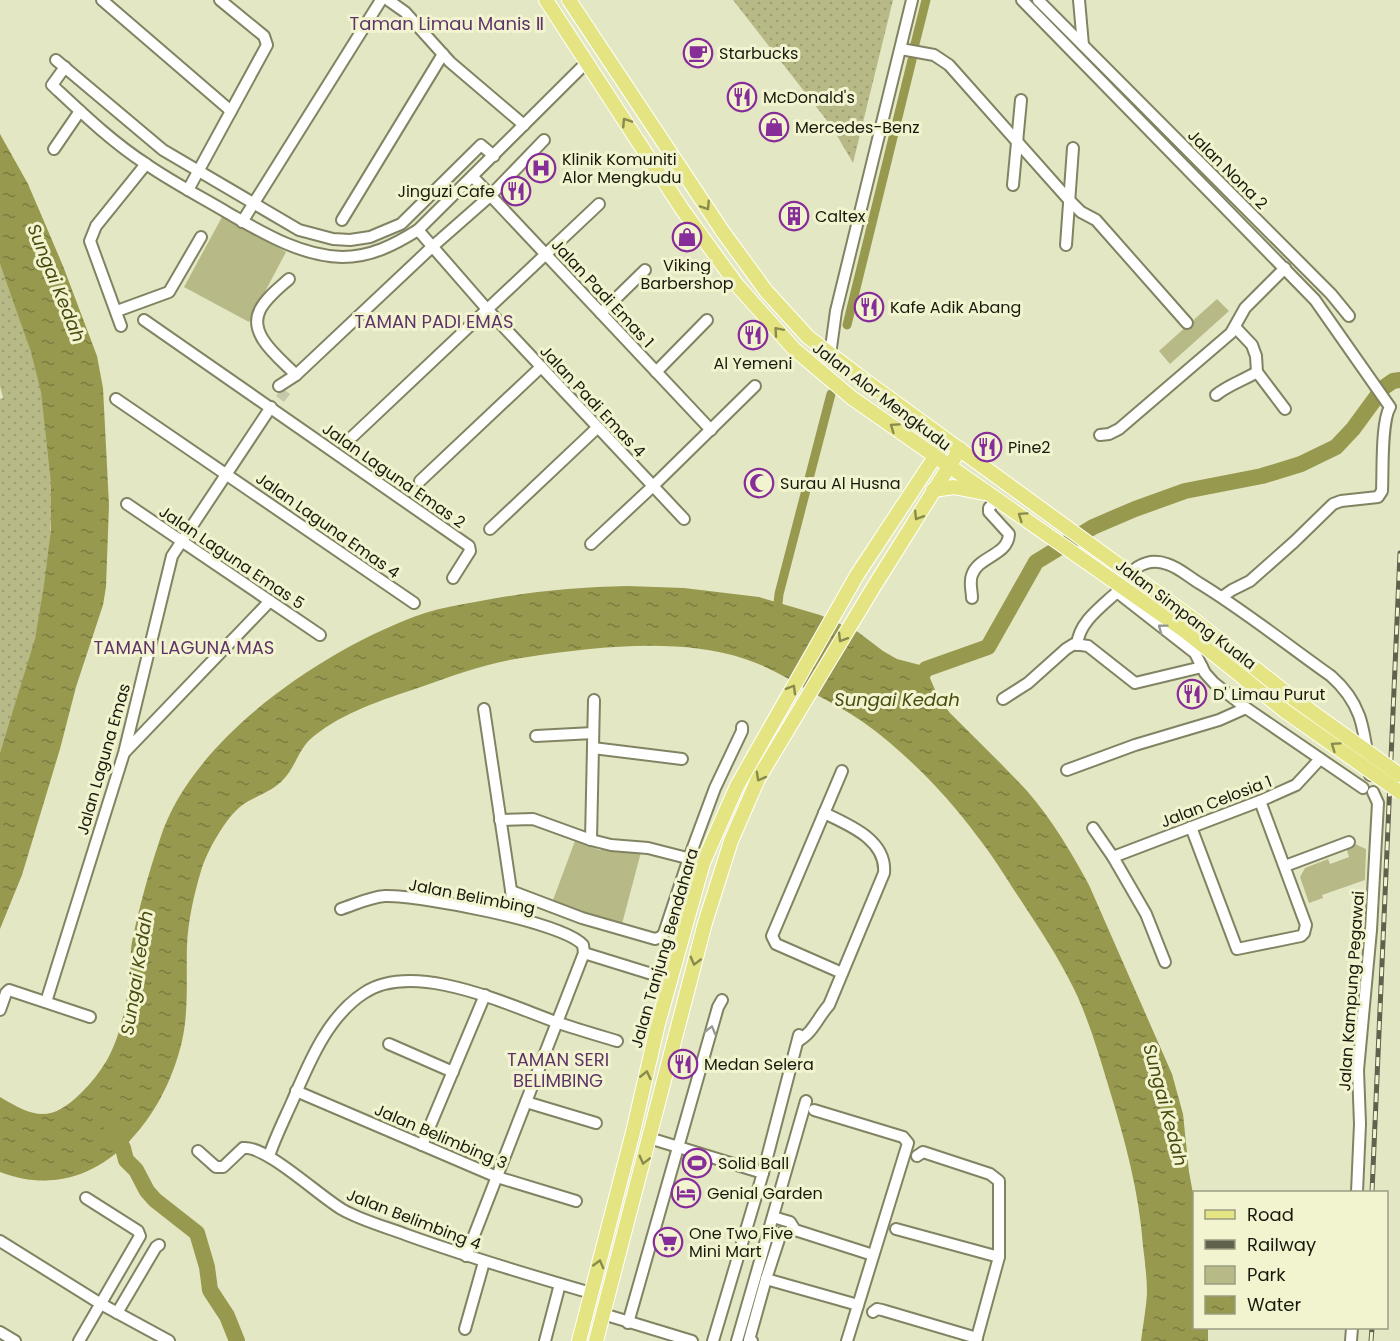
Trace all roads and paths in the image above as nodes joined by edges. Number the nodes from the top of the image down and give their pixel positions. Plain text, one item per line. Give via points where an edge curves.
1 (102, 0) edge
2 (220, 0) edge
3 (381, 0) edge
4 (388, 0) edge
5 (546, 0) edge
6 (569, 0) edge
7 (912, 0) edge
8 (1022, 0) edge
9 (1038, 0) edge
10 (1079, 0) edge
11 (587, 27) junction
12 (574, 42) junction
13 (1083, 45) junction
14 (901, 49) junction
15 (443, 54) junction
16 (587, 62) junction
17 (1021, 100) dead end
18 (80, 111) junction
19 (231, 111) junction
20 (524, 125) junction
21 (544, 140) dead end
22 (1017, 140) junction
23 (1073, 148) dead end
24 (54, 149) dead end
25 (494, 156) junction
26 (146, 164) junction
27 (199, 171) junction
28 (473, 177) junction
29 (1013, 185) dead end
30 (188, 190) junction
31 (490, 196) junction
32 (1069, 200) junction
33 (254, 204) junction
34 (599, 204) dead end
35 (342, 220) dead end
36 (242, 222) junction
37 (418, 230) junction
38 (201, 237) dead end
39 (1066, 246) dead end
40 (432, 247) junction
41 (545, 254) junction
42 (1285, 268) junction
43 (645, 270) dead end
44 (289, 279) dead end
45 (486, 308) junction
46 (117, 311) junction
47 (601, 313) junction
48 (1349, 316) dead end
49 (144, 320) dead end
50 (707, 320) dead end
51 (1187, 323) dead end
52 (121, 326) dead end
53 (1235, 327) junction
54 (830, 355) junction
55 (541, 367) junction
56 (656, 372) junction
57 (1257, 372) junction
58 (296, 375) junction
59 (755, 386) dead end
60 (1216, 394) dead end
61 (116, 399) dead end
62 (275, 399) junction
63 (1285, 409) dead end
64 (597, 428) junction
65 (711, 430) junction
66 (1100, 435) dead end
67 (353, 436) dead end
68 (946, 440) junction
69 (917, 444) junction
70 (960, 449) junction
71 (936, 457) junction
72 (949, 466) junction
73 (225, 472) junction
74 (420, 481) dead end
75 (920, 482) junction
76 (652, 487) junction
77 (933, 490) junction
78 (993, 496) junction
79 (127, 504) dead end
80 (684, 519) dead end
81 (490, 529) dead end
82 (181, 541) junction
83 (591, 544) dead end
84 (1130, 574) junction
85 (453, 578) dead end
86 (1117, 587) junction
87 (1222, 597) junction
88 (972, 598) dead end
89 (270, 601) junction
90 (414, 603) dead end
91 (1190, 625) junction
92 (320, 635) dead end
93 (1077, 645) junction
94 (1202, 668) junction
95 (1003, 699) dead end
96 (594, 700) dead end
97 (1246, 708) junction
98 (484, 709) dead end
99 (742, 728) dead end
100 (593, 733) junction
101 (536, 736) dead end
102 (593, 748) junction
103 (124, 753) junction
104 (682, 759) dead end
105 (1320, 759) junction
106 (1067, 770) dead end
107 (842, 771) dead end
108 (1400, 775) edge
109 (1368, 790) junction
110 (1400, 792) edge
111 (1260, 801) junction
112 (824, 813) junction
113 (500, 820) junction
114 (1191, 827) junction
115 (1093, 828) dead end
116 (591, 840) junction
117 (1349, 842) dead end
118 (1113, 857) junction
119 (689, 858) junction
120 (703, 863) junction
121 (1285, 867) junction
122 (511, 891) junction
123 (341, 909) dead end
124 (515, 917) junction
125 (584, 953) junction
126 (1165, 962) dead end
127 (842, 973) junction
128 (655, 975) dead end
129 (670, 979) junction
130 (688, 984) junction
131 (485, 995) junction
132 (722, 1000) dead end
133 (46, 1002) junction
134 (0, 1010) edge
135 (90, 1017) dead end
136 (557, 1022) junction
137 (617, 1041) dead end
138 (389, 1044) dead end
139 (453, 1072) junction
140 (296, 1091) junction
141 (806, 1101) dead end
142 (526, 1102) junction
143 (814, 1110) dead end
144 (596, 1124) dead end
145 (649, 1138) junction
146 (422, 1145) junction
147 (679, 1147) junction
148 (198, 1151) dead end
149 (269, 1156) junction
150 (917, 1156) dead end
151 (763, 1173) junction
152 (497, 1178) junction
153 (1357, 1191) edge
154 (86, 1198) dead end
155 (576, 1201) dead end
156 (773, 1217) junction
157 (896, 1229) dead end
158 (769, 1230) junction
159 (795, 1230) junction
160 (781, 1233) junction
161 (0, 1240) edge
162 (159, 1245) dead end
163 (873, 1255) junction
164 (466, 1256) junction
165 (999, 1257) junction
166 (484, 1262) junction
167 (766, 1279) junction
168 (560, 1284) junction
169 (591, 1293) junction
170 (101, 1304) junction
171 (858, 1305) junction
172 (873, 1312) dead end
173 (117, 1313) junction
174 (603, 1314) junction
175 (628, 1323) junction
176 (465, 1329) dead end
177 (0, 1332) edge
178 (976, 1340) edge
179 (15, 1341) edge
180 (79, 1341) edge
181 (169, 1341) edge
182 (545, 1341) edge
183 (579, 1341) edge
184 (596, 1341) edge
185 (692, 1341) edge
186 (713, 1341) edge
187 (737, 1341) edge
188 (752, 1341) edge
189 (847, 1341) edge

1 - 19 street
2 - 19 street via 264,36 267,45
3 - 33 street
4 - 15 street via 416,22
5 - 12 main road, Jalan Alor Mengkudu
6 - 11 main road, Jalan Alor Mengkudu
7 - 14 street
8 - 42 street
9 - 13 street, Jalan Nona 2
10 - 13 street
11 - 12 main road via 586,42
11 -> 54 main road, Jalan Alor Mengkudu via 766,291
12 - 16 main road, Jalan Alor Mengkudu
13 - 48 street, Jalan Nona 2
14 - 22 street via 942,59
14 - 54 street via 836,311
15 - 20 street
15 - 35 street
16 - 20 street
69 -> 16 main road, Jalan Alor Mengkudu via 811,365 738,285 682,209
17 - 22 street
18 - 24 street
18 - 26 street
18 - 27 street via 52,85 60,63 149,140
19 - 27 street
20 - 25 street
21 - 31 street, Jalan Laguna Emas
22 - 29 street
22 - 32 street
23 - 32 street
25 - 28 street
25 - 33 street via 481,145 401,224 370,237 341,239 299,230
26 - 30 street
26 - 46 street via 96,226 90,241
27 - 30 street
27 - 33 street
28 - 31 street, Jalan Padi Emas 1
28 - 37 street
30 - 36 street
31 - 40 street, Jalan Laguna Emas
31 - 41 street, Jalan Padi Emas 1
32 - 39 street
32 - 51 street via 1096,220
33 - 36 street
34 - 41 street
36 - 37 street via 287,244 343,257 375,253
37 - 40 street, Jalan Padi Emas 4
38 - 46 street via 169,292
40 - 45 street, Jalan Padi Emas 4
40 - 58 street, Jalan Laguna Emas
41 - 45 street
41 - 47 street, Jalan Padi Emas 1
42 - 53 street via 1245,308
42 - 87 street via 1315,300 1388,404 1382,491 1378,497 1333,504 1250,581
43 - 47 street
44 - 58 street via 264,304 256,321 267,344
45 - 55 street, Jalan Padi Emas 4
45 - 67 street
46 - 52 street
47 - 56 street, Jalan Padi Emas 1
49 - 62 street
50 - 56 street
53 - 57 street via 1254,350
53 - 66 street via 1119,429
54 - 68 main road, Jalan Alor Mengkudu
55 - 64 street, Jalan Padi Emas 4
55 - 74 street
56 - 65 street, Jalan Padi Emas 1
57 - 60 street
57 - 63 street
58 - 62 street, Jalan Laguna Emas
59 - 65 street
61 - 73 street, Jalan Laguna Emas 4
62 - 73 street, Jalan Laguna Emas
62 - 85 street, Jalan Laguna Emas 2 via 470,546
64 - 76 street, Jalan Padi Emas 4
64 - 81 street
65 - 76 street
68 - 70 main road, Jalan Alor Mengkudu
68 - 71 main road, Jalan Tanjung Bendahara
69 - 71 main road, Jalan Alor Mengkudu
69 - 75 main road
70 - 72 main road, Jalan Tanjung Bendahara
70 - 84 main road, Jalan Simpang Kuala
71 - 72 main road, Jalan Alor Mengkudu
71 - 75 main road, Jalan Tanjung Bendahara
72 - 77 main road, Jalan Tanjung Bendahara
72 - 78 main road, Jalan Simpang Kuala
73 - 82 street, Jalan Laguna Emas
73 - 90 street, Jalan Laguna Emas 4
120 -> 75 main road, Jalan Tanjung Bendahara via 724,812 763,740 857,575
76 - 80 street, Jalan Padi Emas 4
76 - 83 street
77 - 78 main road via 954,487
77 -> 130 main road, Jalan Tanjung Bendahara via 758,779 719,875
86 -> 78 main road, Jalan Simpang Kuala
78 - 88 street via 989,512 1009,534 999,550 973,572
79 - 82 street, Jalan Laguna Emas 5
82 - 89 street, Jalan Laguna Emas 5
82 - 103 street, Jalan Laguna Emas via 172,556
84 - 87 street via 1148,563 1169,564
84 - 91 main road, Jalan Simpang Kuala
86 - 91 main road, Jalan Simpang Kuala
86 - 93 street via 1086,622 1077,636
94 -> 86 street via 1190,649 1127,602
87 - 109 street, Jalan Kampung Pegawai via 1346,689 1362,720 1371,777 1378,783 1377,788
89 - 92 street, Jalan Laguna Emas 5
89 - 103 street
91 - 108 main road, Jalan Simpang Kuala, bridge
110 -> 91 main road, Jalan Simpang Kuala, bridge via 1285,711
93 - 94 street via 1088,646 1136,683
93 - 95 street
94 - 97 street via 1214,683
96 - 100 street
97 - 105 street
97 - 106 street
98 - 113 street
99 - 119 street
100 - 101 street
100 - 102 street
102 - 104 street
102 - 116 street
103 - 133 street, Jalan Laguna Emas
105 - 109 street
105 - 111 street, Jalan Celosia 1 via 1296,785
107 - 112 street
109 - 153 street, Jalan Kampung Pegawai via 1378,803 1358,1070
111 - 114 street, Jalan Celosia 1
111 - 121 street
112 - 127 street via 864,834 885,864
112 - 127 street via 772,936 776,944
113 - 116 street via 533,819
113 - 122 street
114 - 118 street, Jalan Celosia 1
114 - 121 street via 1237,949 1304,933 1306,925
115 - 118 street
116 - 119 street
117 - 121 street
118 - 126 street via 1146,914
119 - 120 street
119 - 122 street, Jalan Belimbing via 664,933 655,939 582,918
120 - 129 main road, Jalan Tanjung Bendahara
122 - 124 street
123 - 124 street, Jalan Belimbing via 372,898 409,897
124 - 125 street, Jalan Belimbing via 576,939 583,945
125 - 128 street, Jalan Belimbing
125 - 136 street
127 - 151 street via 829,1005 806,1037 799,1038
129 - 130 main road
169 -> 129 main road, Jalan Tanjung Bendahara
130 - 145 main road, Jalan Tanjung Bendahara
131 - 136 street
131 - 139 street
131 - 140 street via 405,980 366,992 343,1012 321,1040
147 -> 132 street
133 - 134 street via 9,990
133 - 135 street
136 - 137 street
136 - 142 street
138 - 139 street
139 - 146 street
140 - 146 street, Jalan Belimbing 3
140 - 149 street
141 - 156 street
142 - 144 street
142 - 152 street
143 - 163 street via 906,1139 908,1143
145 - 147 street
145 -> 174 main road, Jalan Tanjung Bendahara
146 - 152 street, Jalan Belimbing 3
147 - 151 street
147 - 175 street
148 - 149 street via 216,1167 223,1167 243,1148 254,1148
149 - 164 street, Jalan Belimbing 4 via 345,1211
150 - 165 street via 923,1152 997,1178
151 - 186 street
152 - 155 street, Jalan Belimbing 3
152 - 164 street
154 - 170 street via 141,1234
156 - 158 street
156 - 159 street via 790,1222
157 - 165 street
158 - 160 street
158 - 187 street
159 - 160 street
159 - 163 street
160 - 167 street
161 - 170 street
162 - 173 street
163 - 171 street
164 - 166 street, Jalan Belimbing 4
165 - 178 street
166 - 168 street, Jalan Belimbing 4
166 - 176 street
167 - 171 street
167 - 188 street via 749,1340
168 - 169 street, Jalan Belimbing 4
168 - 182 street
169 - 183 main road, Jalan Tanjung Bendahara
170 - 173 street
170 - 180 street
171 - 189 street
172 - 178 street via 882,1310
173 - 181 street
174 - 175 street
174 - 184 main road, Jalan Tanjung Bendahara
175 - 185 street
177 - 179 street

